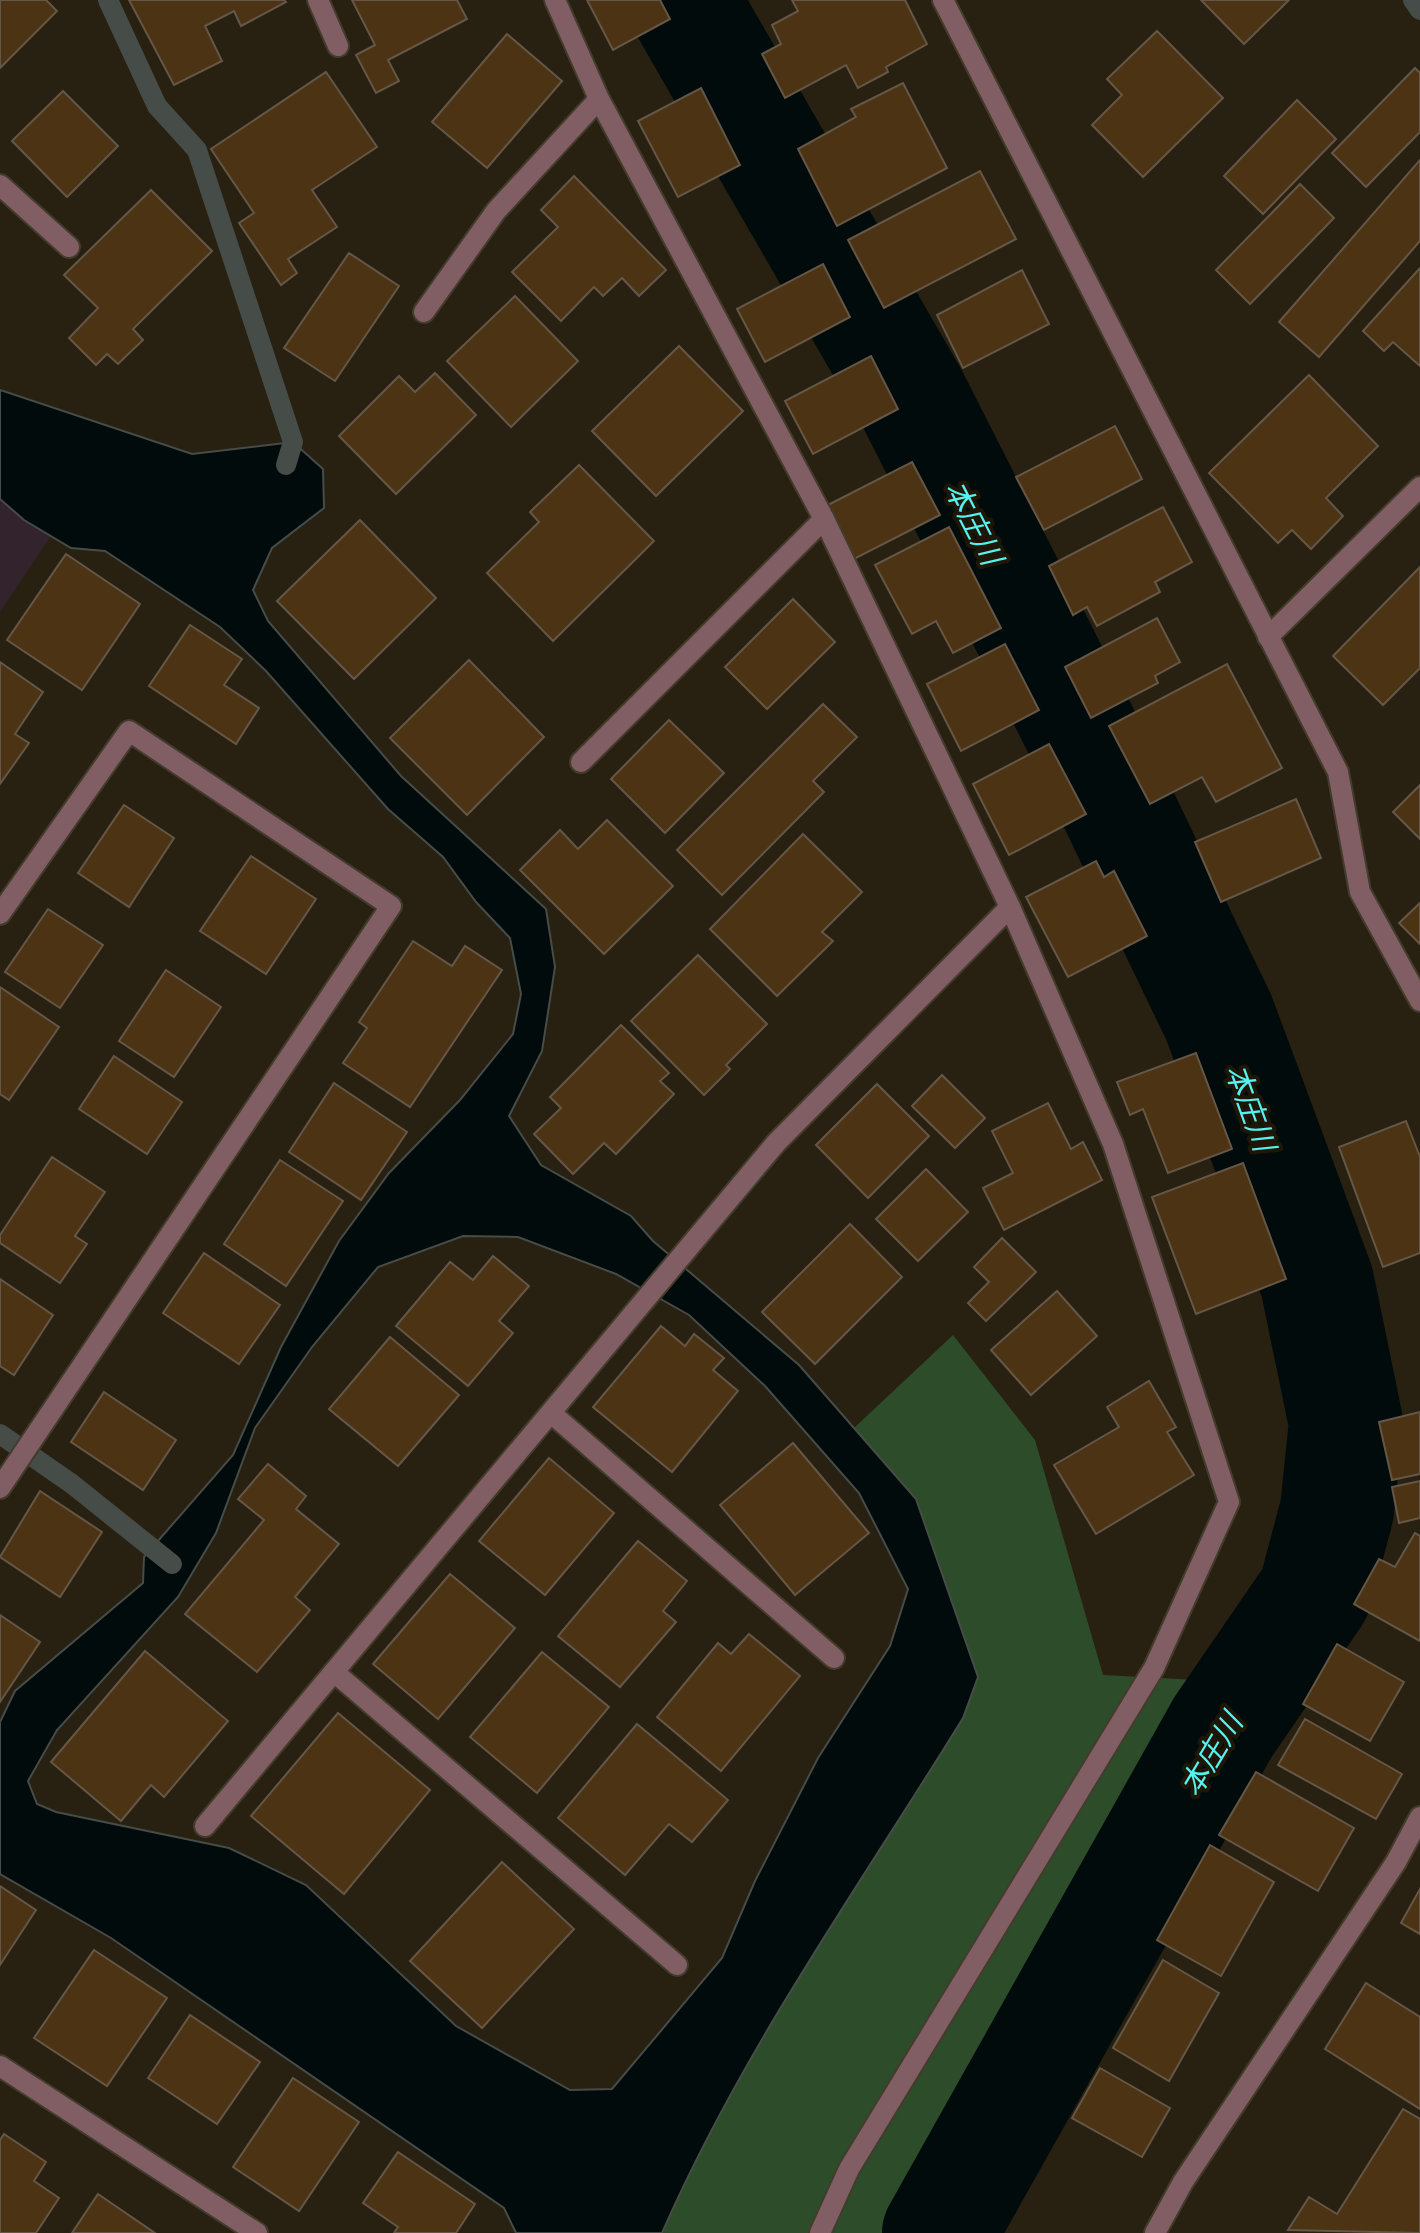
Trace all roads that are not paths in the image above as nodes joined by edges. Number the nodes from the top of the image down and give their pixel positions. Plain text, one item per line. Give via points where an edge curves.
1 (318, 0) edge
2 (555, 0) edge
3 (943, 0) edge
4 (338, 46) dead end
5 (599, 99) junction
6 (0, 185) edge
7 (69, 247) dead end
8 (424, 312) dead end
9 (1420, 487) edge
10 (824, 519) junction
11 (1268, 637) junction
12 (581, 762) dead end
13 (1010, 907) junction
14 (0, 914) edge
15 (1420, 1001) edge
16 (551, 1413) junction
17 (0, 1488) edge
18 (834, 1658) dead end
19 (334, 1672) junction
20 (1420, 1817) edge
21 (205, 1826) dead end
22 (677, 1965) dead end
23 (1, 2069) edge
24 (257, 2233) edge
25 (820, 2233) edge
26 (1155, 2233) edge

1 - 4 street
2 - 5 street
3 - 11 street
5 - 8 street via 496,211
5 - 10 street
6 - 7 street
9 - 11 street
10 - 12 street
10 - 13 street
11 - 15 street via 1338,772 1360,892
13 - 16 street via 776,1143
13 - 25 street via 1113,1144 1229,1502 1154,1668 849,2169
14 - 17 street via 129,731 391,906
16 - 18 street
16 - 19 street
19 - 21 street
19 - 22 street
20 - 26 street
23 - 24 street

